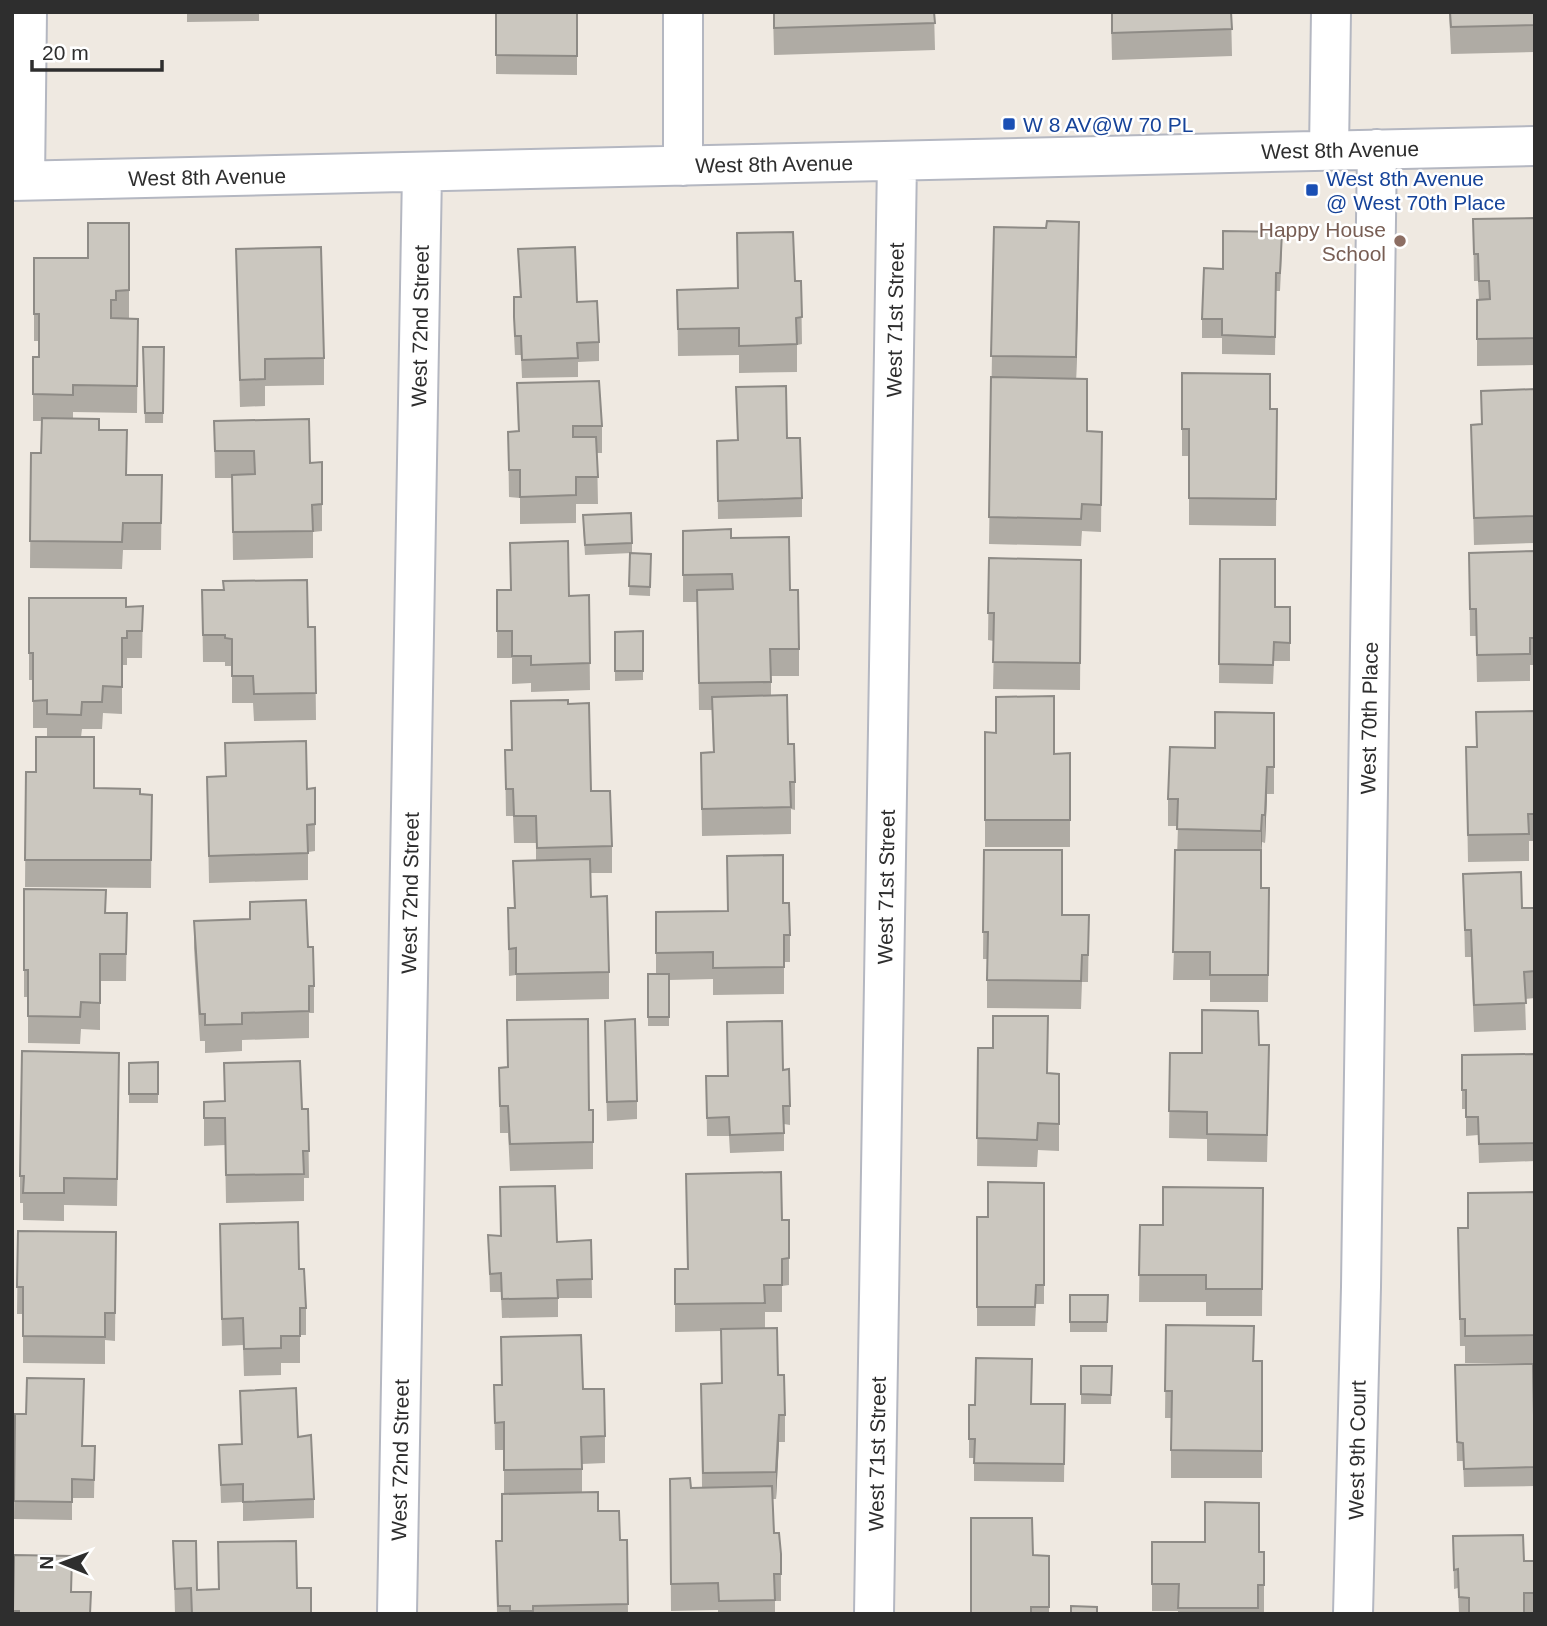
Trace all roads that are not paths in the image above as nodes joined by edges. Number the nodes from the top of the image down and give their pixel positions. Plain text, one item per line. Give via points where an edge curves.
1 (27, 12) edge
2 (683, 12) edge
3 (1331, 12) edge
4 (1535, 146) edge
5 (1377, 149) junction
6 (1329, 150) junction
7 (897, 161) junction
8 (683, 166) junction
9 (422, 172) junction
10 (19, 181) edge
11 (1361, 1287) joint
12 (397, 1614) edge
13 (874, 1614) edge
14 (1353, 1614) edge

1 - 10 street
2 - 8 street
3 - 6 street
4 - 5 street, West 8th Avenue
5 - 6 street, West 8th Avenue
5 - 11 street, West 70th Place
6 - 7 street, West 8th Avenue
7 - 8 street, West 8th Avenue
7 - 13 street, West 71st Street
8 - 9 street, West 8th Avenue
9 - 10 street, West 8th Avenue
9 - 12 street, West 72nd Street
11 - 14 street, West 9th Court

